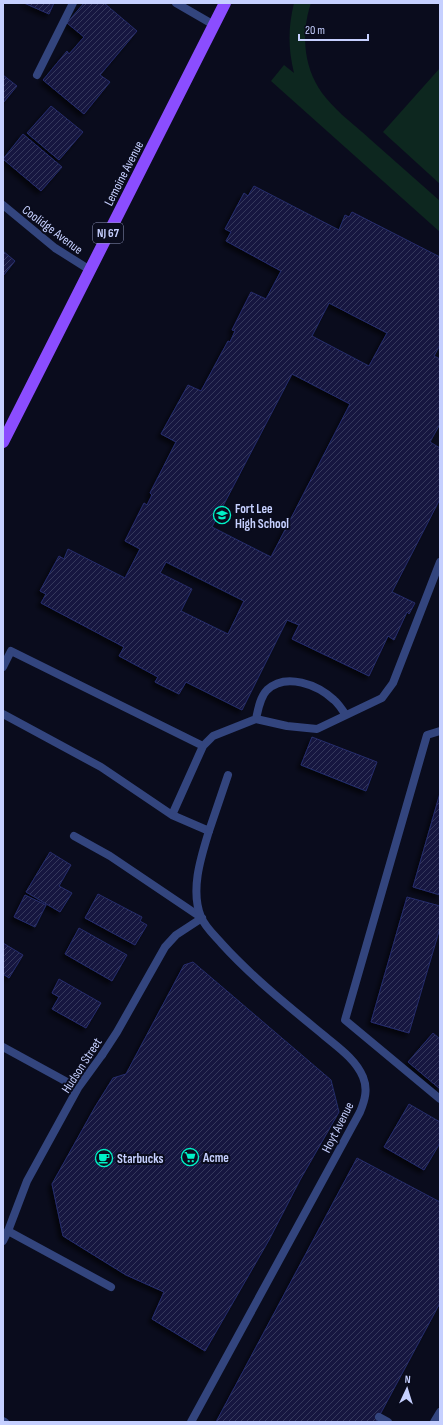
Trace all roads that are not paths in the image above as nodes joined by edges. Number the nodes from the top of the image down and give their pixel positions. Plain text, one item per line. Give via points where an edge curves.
1 (73, 3) edge
2 (176, 3) edge
3 (225, 3) edge
4 (214, 25) junction
5 (37, 75) dead end
6 (3, 205) edge
7 (90, 270) junction
8 (3, 442) edge
9 (440, 562) edge
10 (3, 667) edge
11 (3, 714) edge
12 (346, 715) junction
13 (256, 719) junction
14 (440, 731) edge
15 (203, 746) junction
16 (228, 776) dead end
17 (172, 815) junction
18 (209, 831) junction
19 (74, 836) dead end
20 (202, 918) junction
21 (3, 1047) edge
22 (78, 1088) junction
23 (440, 1099) edge
24 (8, 1231) junction
25 (3, 1241) edge
26 (111, 1287) dead end
27 (440, 1412) edge
28 (379, 1417) dead end
29 (191, 1422) edge
30 (388, 1422) edge
31 (434, 1422) edge

1 - 5 street
2 - 4 street
3 - 4 main road, Lemoine Avenue / NJ 67
4 - 7 main road, Lemoine Avenue / NJ 67
6 - 7 street, Coolidge Avenue via 55,248
7 - 8 main road, Lemoine Avenue / NJ 67
9 - 12 street via 393,683 382,698
10 - 15 street via 11,651
11 - 17 street via 102,767
12 - 13 street via 317,728 287,726
12 - 13 street via 335,700 320,690 288,681 274,685 266,691
13 - 15 street via 213,736
14 - 23 street via 427,735 345,1020
15 - 17 street
16 - 18 street, Hoyt Avenue
17 - 18 street
18 - 20 street, Hoyt Avenue via 198,879 197,897
19 - 20 street via 110,856
20 - 22 street, Hudson Street via 176,935 165,947 117,1032
20 - 29 street, Hoyt Avenue via 242,964 346,1055 360,1071 366,1087 360,1112
21 - 22 street
22 - 24 street, Hudson Street via 27,1181
24 - 25 street, Hudson Street
24 - 26 street
27 - 31 street
28 - 30 street

